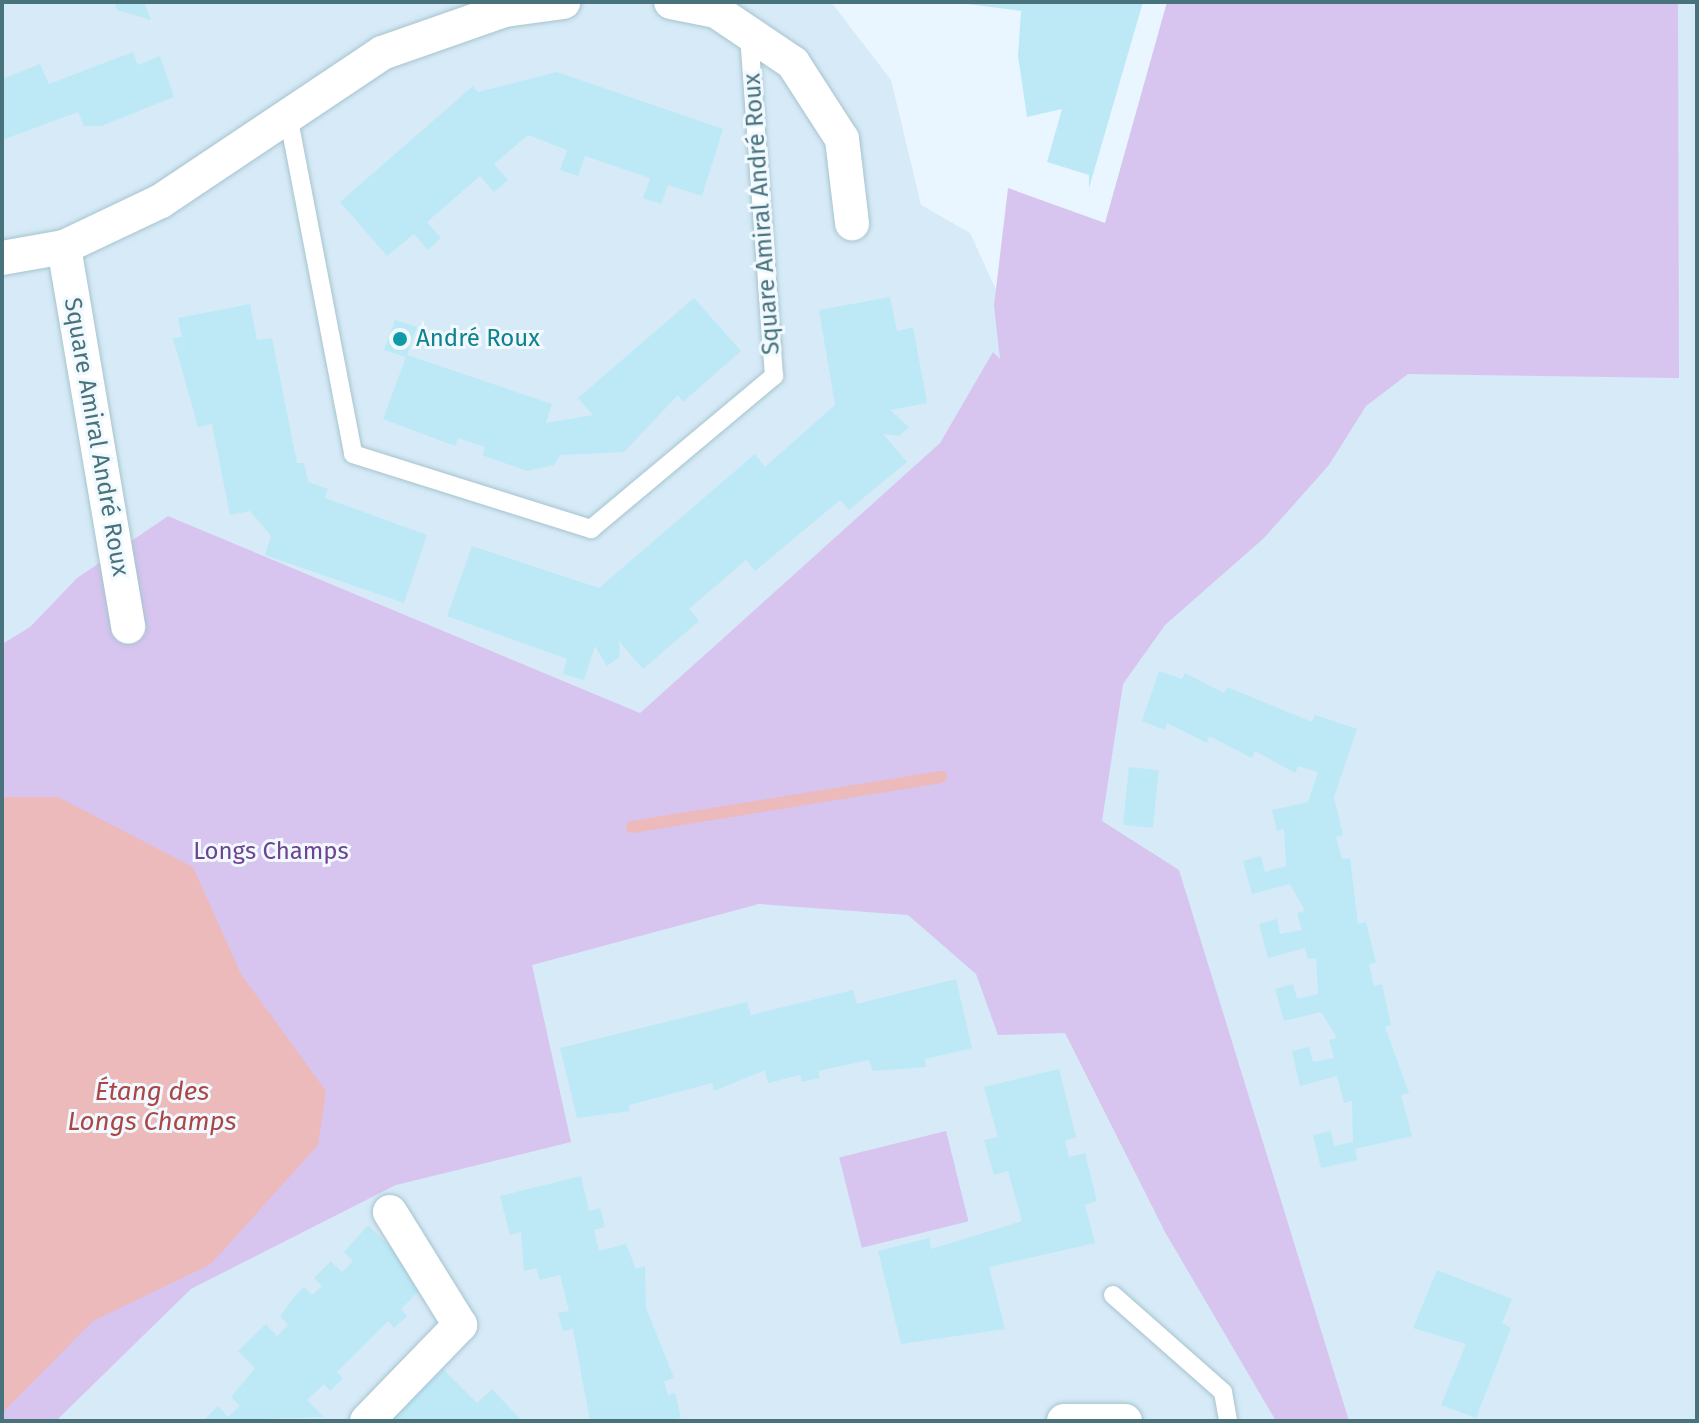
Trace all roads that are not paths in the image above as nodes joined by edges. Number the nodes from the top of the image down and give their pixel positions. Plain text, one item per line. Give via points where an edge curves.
1 (563, 2) edge
2 (671, 2) edge
3 (718, 7) edge
4 (749, 32) junction
5 (287, 110) junction
6 (852, 223) dead end
7 (64, 247) junction
8 (2, 258) edge
9 (128, 627) dead end
10 (390, 1212) dead end
11 (1113, 1295) dead end
12 (367, 1421) edge
13 (1064, 1421) edge
14 (1125, 1421) edge
15 (1228, 1421) edge

1 - 5 street via 505,10 382,53
2 - 3 street, Square Amiral André Roux
3 - 4 street, Square Amiral André Roux
4 - 5 lane, Square Amiral André Roux via 774,376 591,529 353,454
4 - 6 street, Square Amiral André Roux via 793,63 842,139
5 - 7 street via 161,201
7 - 8 street
7 - 9 street, Square Amiral André Roux
10 - 12 street via 460,1325
11 - 15 lane via 1223,1392
13 - 14 street

